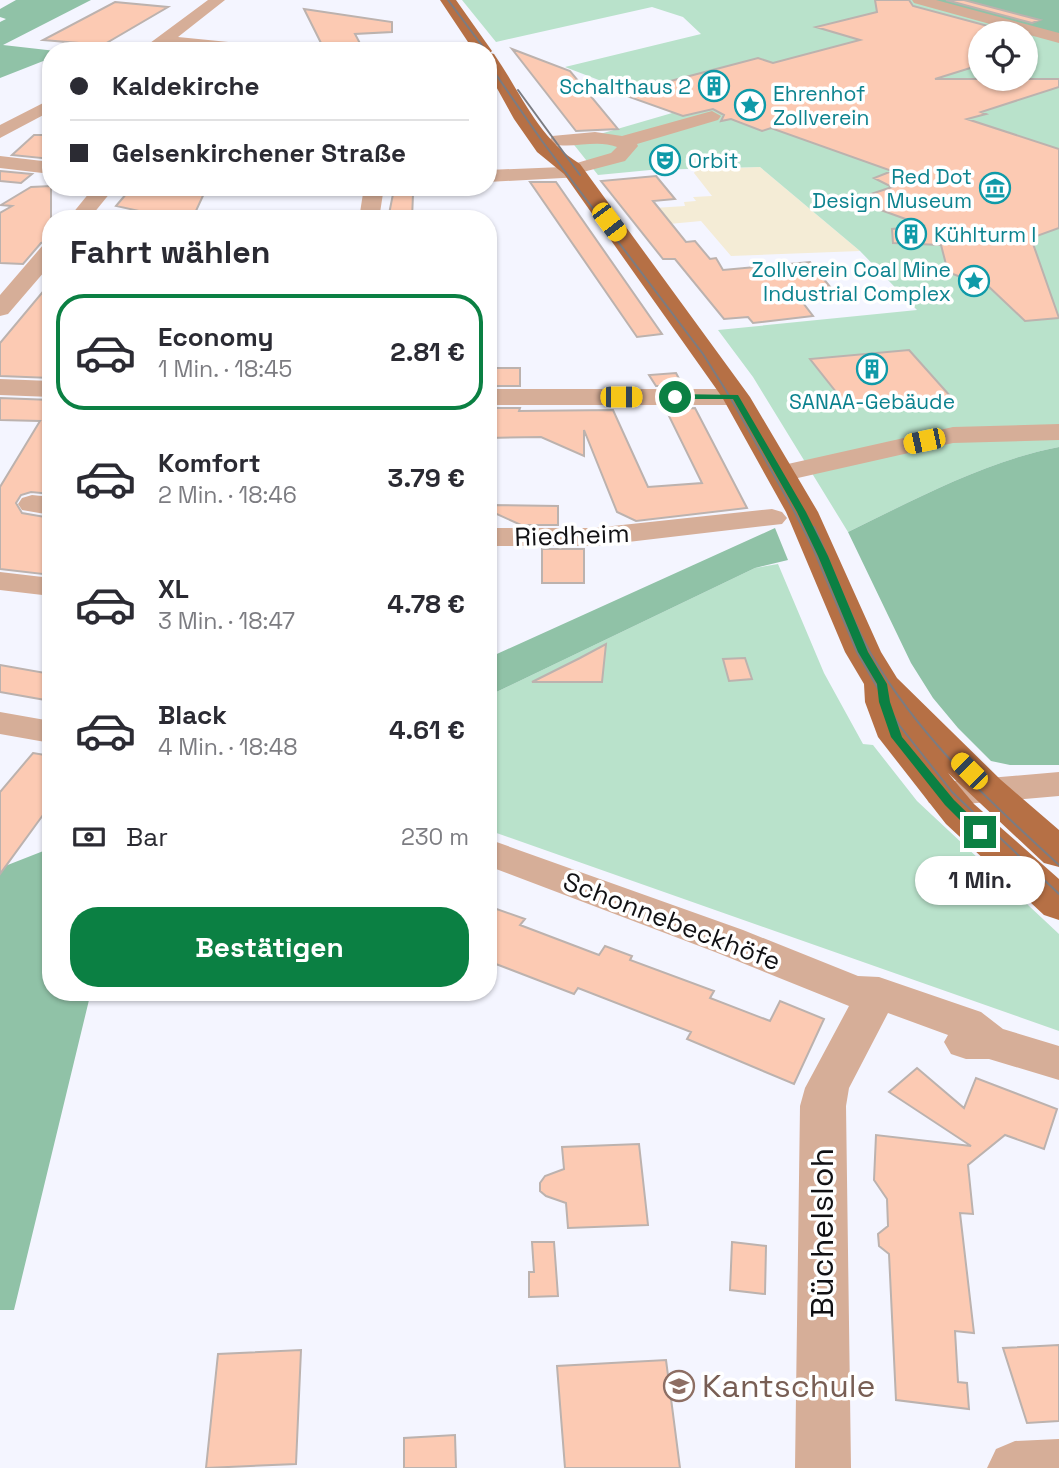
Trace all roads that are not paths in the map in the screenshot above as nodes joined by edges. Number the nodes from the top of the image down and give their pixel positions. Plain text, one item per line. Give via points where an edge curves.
1 (218, 0) edge
2 (919, 0) edge
3 (449, 1) edge
4 (1059, 38) edge
5 (164, 41) joint
6 (174, 42) edge
7 (477, 42) edge
8 (497, 71) edge
9 (503, 79) junction
10 (42, 109) edge
11 (712, 116) dead end
12 (0, 132) edge
13 (559, 140) junction
14 (622, 142) junction
15 (0, 162) edge
16 (42, 167) edge
17 (573, 171) junction
18 (497, 175) edge
19 (97, 196) edge
20 (86, 210) edge
21 (42, 260) edge
22 (0, 309) edge
23 (0, 387) edge
24 (42, 389) edge
25 (497, 397) edge
26 (736, 397) junction
27 (1059, 432) edge
28 (780, 474) junction
29 (772, 518) dead end
30 (497, 537) edge
31 (0, 581) edge
32 (42, 586) edge
33 (882, 684) junction
34 (0, 723) edge
35 (42, 730) edge
36 (1059, 784) edge
37 (987, 789) junction
38 (942, 794) junction
39 (1059, 853) edge
40 (497, 855) edge
41 (1059, 904) edge
42 (861, 1000) junction
43 (1059, 1063) edge
44 (1059, 1466) edge
45 (823, 1468) edge
46 (1015, 1468) edge

1 - 5 street
2 - 4 street
3 - 7 main road
5 - 6 street
8 - 9 main road
9 - 13 main road via 523,93
9 - 17 main road via 530,127 553,157
10 - 12 street
11 - 14 street
13 - 14 street
13 - 17 main road via 571,157
14 - 17 street via 629,149 618,157
15 - 16 street
17 - 18 street
17 - 26 main road
19 - 20 street
21 - 22 street
23 - 24 street
25 - 26 street
26 - 28 main road
27 - 28 street via 953,435
28 - 33 main road
29 - 30 street, Riedheim via 594,537
31 - 32 street
33 - 37 main road
33 - 38 main road via 897,737
34 - 35 street
36 - 37 street
37 - 38 street
37 - 39 main road
38 - 41 main road
40 - 42 street, Schonnebeckhöfe via 729,941
42 - 43 street, Schonnebeckhöfe via 958,1042 989,1042
42 - 45 street, Büchelsloh via 823,1106
44 - 46 street

